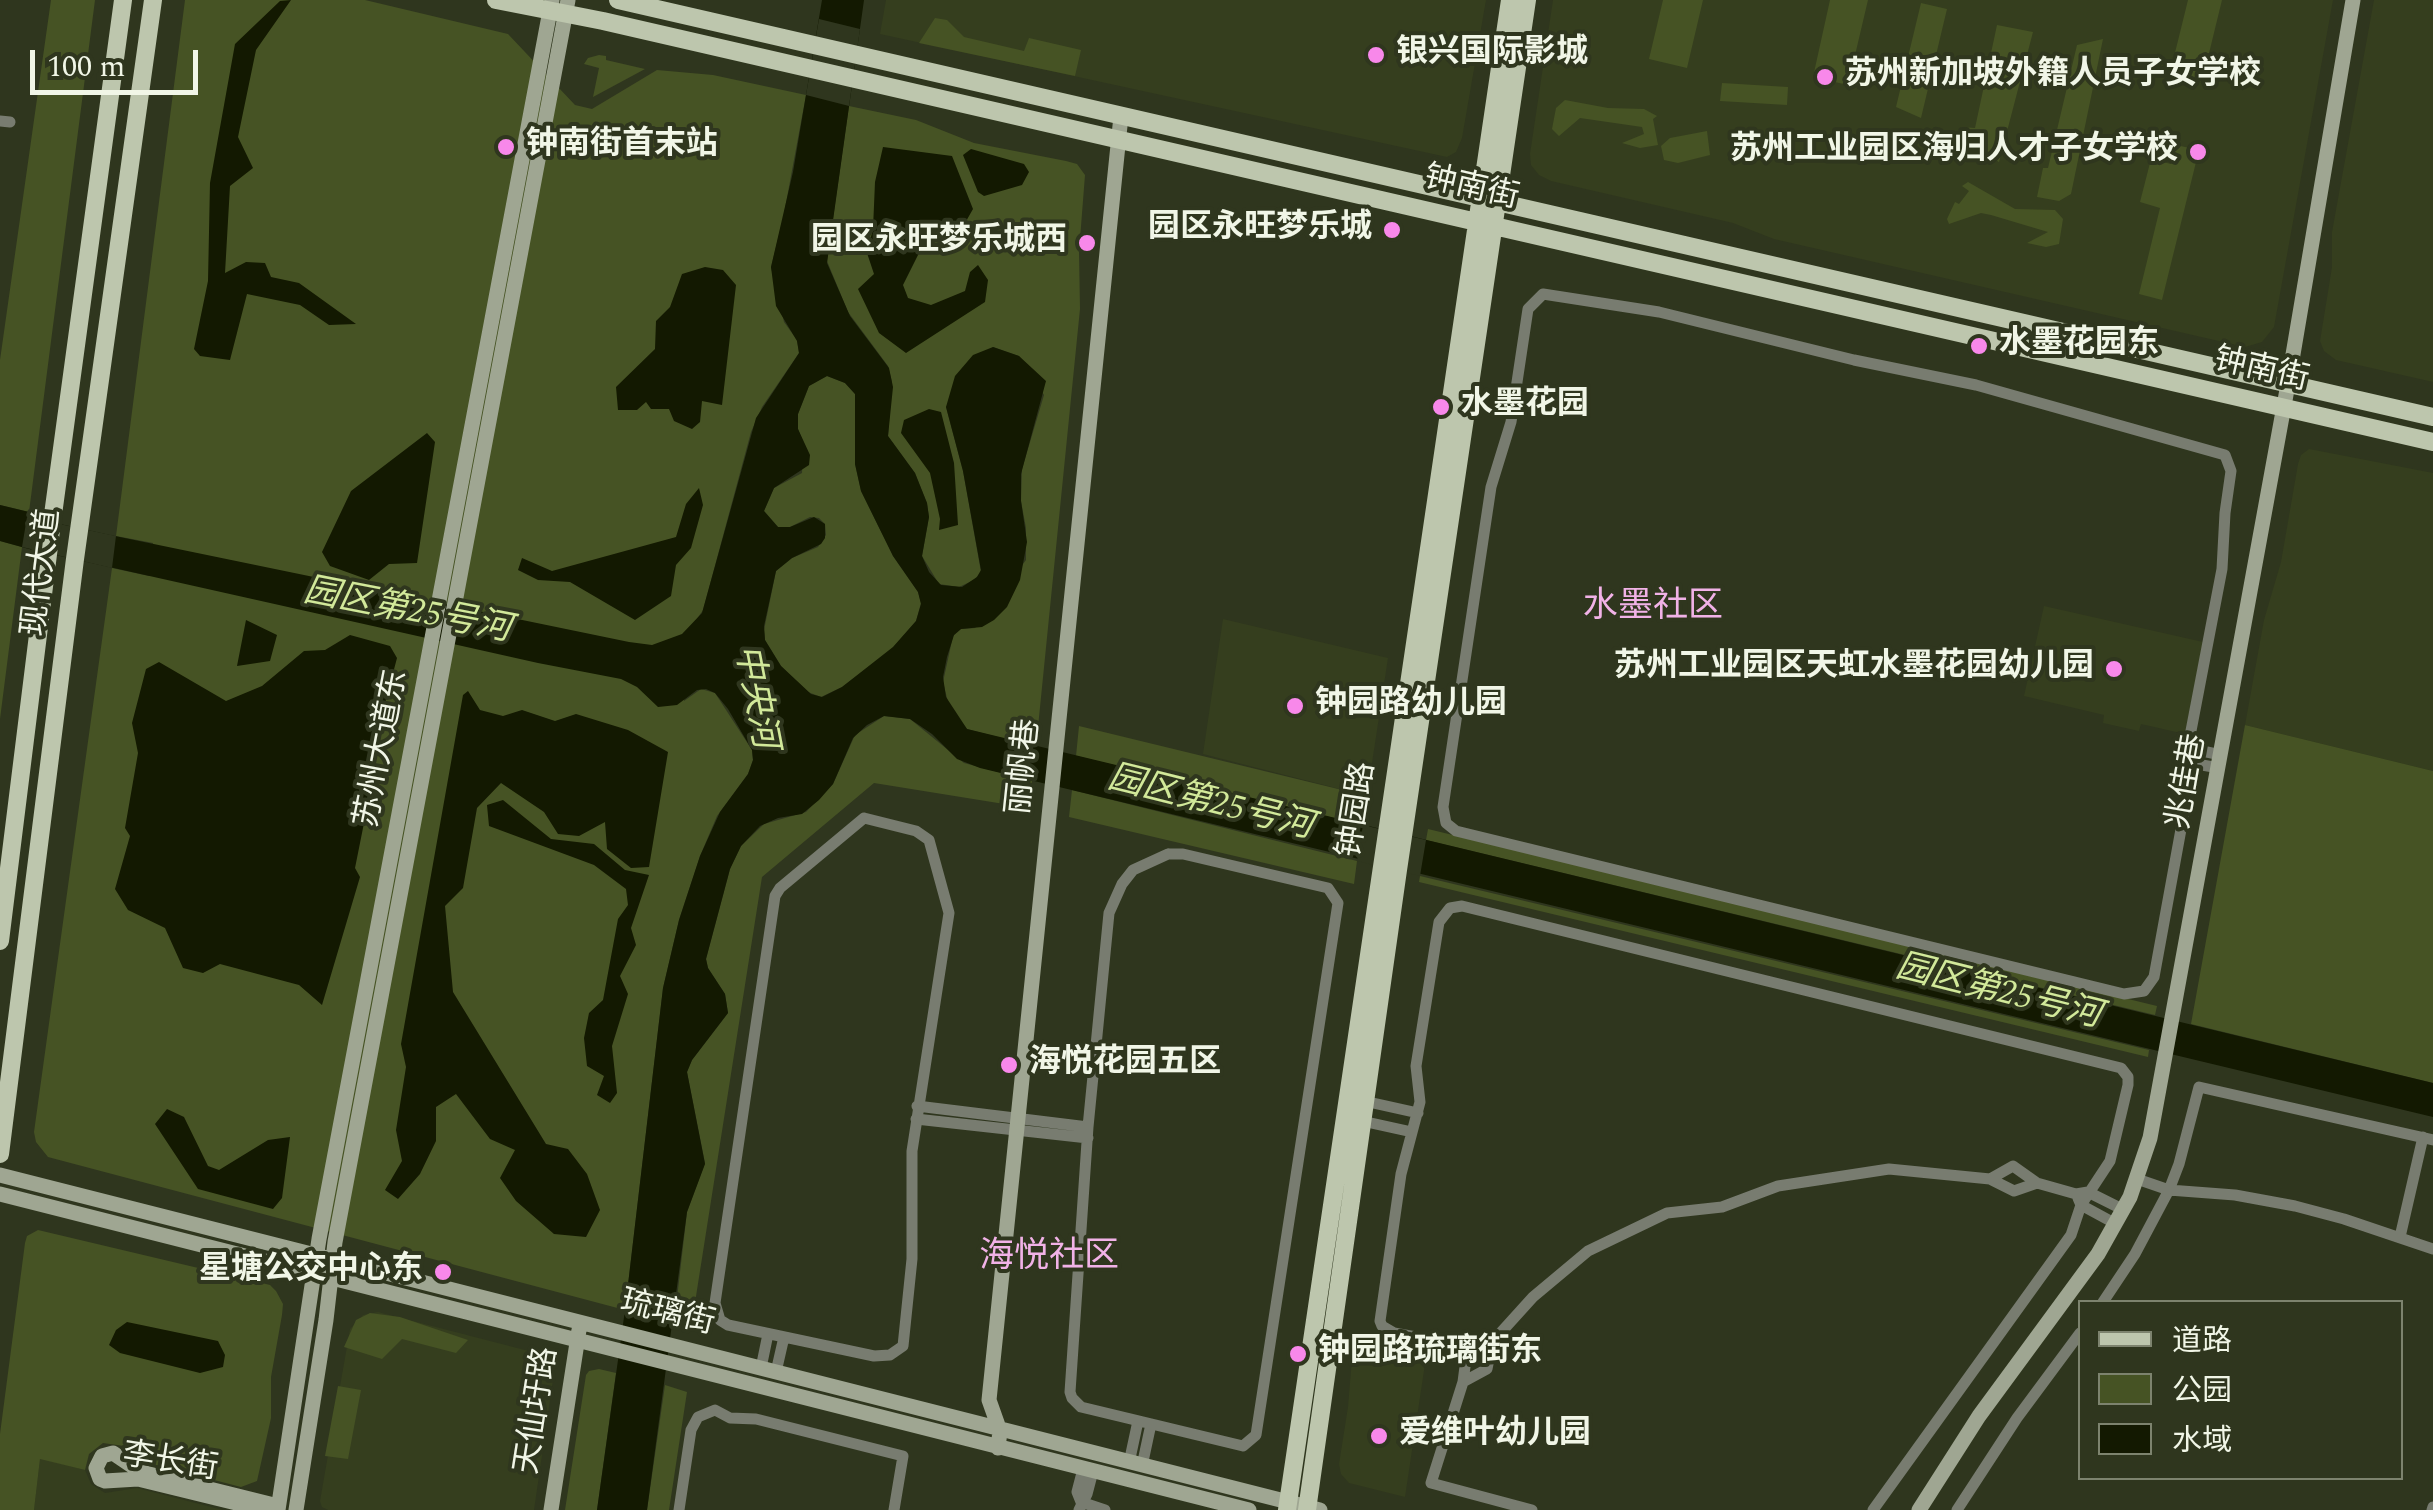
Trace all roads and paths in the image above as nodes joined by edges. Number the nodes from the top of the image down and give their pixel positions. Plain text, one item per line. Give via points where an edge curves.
1 (123, 0) edge
2 (153, 0) edge
3 (496, 0) edge
4 (618, 0) edge
5 (1510, 0) edge
6 (1527, 0) edge
7 (2352, 0) edge
8 (558, 6) edge
9 (1117, 115) junction
10 (1119, 141) junction
11 (1489, 200) junction
12 (1485, 224) junction
13 (2288, 384) junction
14 (2283, 408) junction
15 (2433, 417) edge
16 (2433, 442) edge
17 (2188, 748) junction
18 (2220, 761) junction
19 (2185, 762) junction
20 (1389, 868) junction
21 (0, 942) edge
22 (1364, 1102) junction
23 (917, 1112) junction
24 (1418, 1113) junction
25 (1362, 1121) junction
26 (1017, 1125) junction
27 (1088, 1132) junction
28 (1412, 1132) junction
29 (2428, 1138) edge
30 (0, 1154) edge
31 (0, 1174) edge
32 (1990, 1179) junction
33 (2137, 1179) junction
34 (2037, 1183) junction
35 (2169, 1190) junction
36 (0, 1194) edge
37 (2082, 1197) junction
38 (2120, 1218) junction
39 (2400, 1237) junction
40 (2433, 1249) edge
41 (324, 1257) junction
42 (322, 1275) junction
43 (2105, 1300) edge
44 (580, 1321) junction
45 (768, 1334) junction
46 (2078, 1336) edge
47 (784, 1338) junction
48 (578, 1339) junction
49 (1484, 1350) junction
50 (1466, 1359) junction
51 (768, 1370) junction
52 (1463, 1382) junction
53 (989, 1400) junction
54 (1145, 1423) junction
55 (970, 1431) junction
56 (999, 1439) junction
57 (1136, 1464) junction
58 (1088, 1470) junction
59 (1080, 1506) edge
60 (1287, 1506) edge
61 (274, 1509) edge
62 (1312, 1509) edge
63 (296, 1510) edge
64 (552, 1510) edge
65 (680, 1510) edge
66 (894, 1510) edge
67 (1105, 1510) edge
68 (1249, 1510) edge
69 (1532, 1510) edge
70 (1873, 1510) edge
71 (1918, 1510) edge
72 (1956, 1510) edge

1 - 21 main road, 现代大道
2 - 30 main road, 现代大道
3 - 8 main road, 钟南街
4 - 9 main road, 钟南街
5 - 11 main road, 钟园路
6 - 11 main road, 钟园路
7 - 13 main road, 兆佳巷
8 - 10 main road, 钟南街
8 - 41 main road, 苏州大道东
9 - 10 main road, 丽帆巷
9 - 11 main road, 钟南街
10 - 12 main road, 钟南街
10 - 26 main road, 丽帆巷
11 - 12 main road, 钟园路
11 - 13 main road, 钟南街
12 - 14 main road, 钟南街
12 - 20 main road, 钟园路
13 - 14 main road, 兆佳巷
13 - 15 main road, 钟南街
14 - 16 main road, 钟南街
14 - 18 main road, 兆佳巷
17 - 18 street
17 - 19 street
17 - 19 street via 2222,569 2232,471 2225,455 1976,384 1659,312 1550,294 1532,303 1511,422 1491,487 1443,806 1450,828 2132,995 2154,977 2188,791
18 - 19 street
18 - 33 main road, 兆佳巷 via 2174,1019
20 - 22 main road, 钟园路
20 - 60 main road, 钟园路
22 - 24 street
22 - 25 main road, 钟园路
23 - 26 street
23 - 45 street via 949,905 924,834 864,818 776,896 715,1303 720,1320
23 - 47 street via 901,1350 874,1356
24 - 28 street
24 - 37 street via 1416,1066 1438,922 1446,910 1462,906 2121,1068 2128,1085 2110,1161
25 - 28 street
25 - 62 main road, 钟园路
26 - 27 street
26 - 53 main road, 丽帆巷
27 - 54 street via 1070,1392 1082,1407
27 - 54 street via 1109,913 1134,870 1184,854 1333,892 1338,903 1256,1435 1238,1446
28 - 50 street via 1380,1321 1394,1334 1438,1341
29 - 35 street via 2202,1086 2194,1094
29 - 39 street
31 - 41 main road, 琉璃街
32 - 34 street via 2014,1191
32 - 34 street via 2013,1166
32 - 49 street via 1889,1168 1778,1186 1722,1208 1667,1213 1567,1266
33 - 35 street
33 - 38 main road, 兆佳巷
34 - 37 street
35 - 39 street via 2295,1206
35 - 43 street
36 - 42 main road, 琉璃街
37 - 38 street
37 - 70 street via 2071,1235
38 - 71 main road, 兆佳巷
39 - 40 street
41 - 42 main road, 苏州大道东
41 - 44 main road, 琉璃街
42 - 48 main road, 琉璃街
42 - 61 main road, 苏州大道东
42 - 63 main road, 苏州大道东 via 326,1320
44 - 48 main road, 天仙圩路
44 - 51 main road, 琉璃街
45 - 47 street
45 - 51 street
46 - 72 street
47 - 51 street
48 - 55 main road, 琉璃街
48 - 64 main road, 天仙圩路
49 - 50 street
49 - 52 street via 1487,1368
50 - 52 street
51 - 55 main road, 琉璃街
52 - 69 street via 1431,1484
53 - 55 main road
53 - 56 main road, 丽帆巷
54 - 57 street
55 - 56 main road, 琉璃街
56 - 57 main road, 琉璃街
56 - 58 main road, 琉璃街
57 - 60 main road, 琉璃街
58 - 59 street via 1077,1492
58 - 68 main road, 琉璃街
59 - 67 street
60 - 62 main road, 琉璃街
61 - 61 main road, 李长街 via 141,1472 113,1453 102,1456 96,1468 105,1481 138,1480
65 - 66 street via 691,1430 698,1417 715,1410 903,1456

